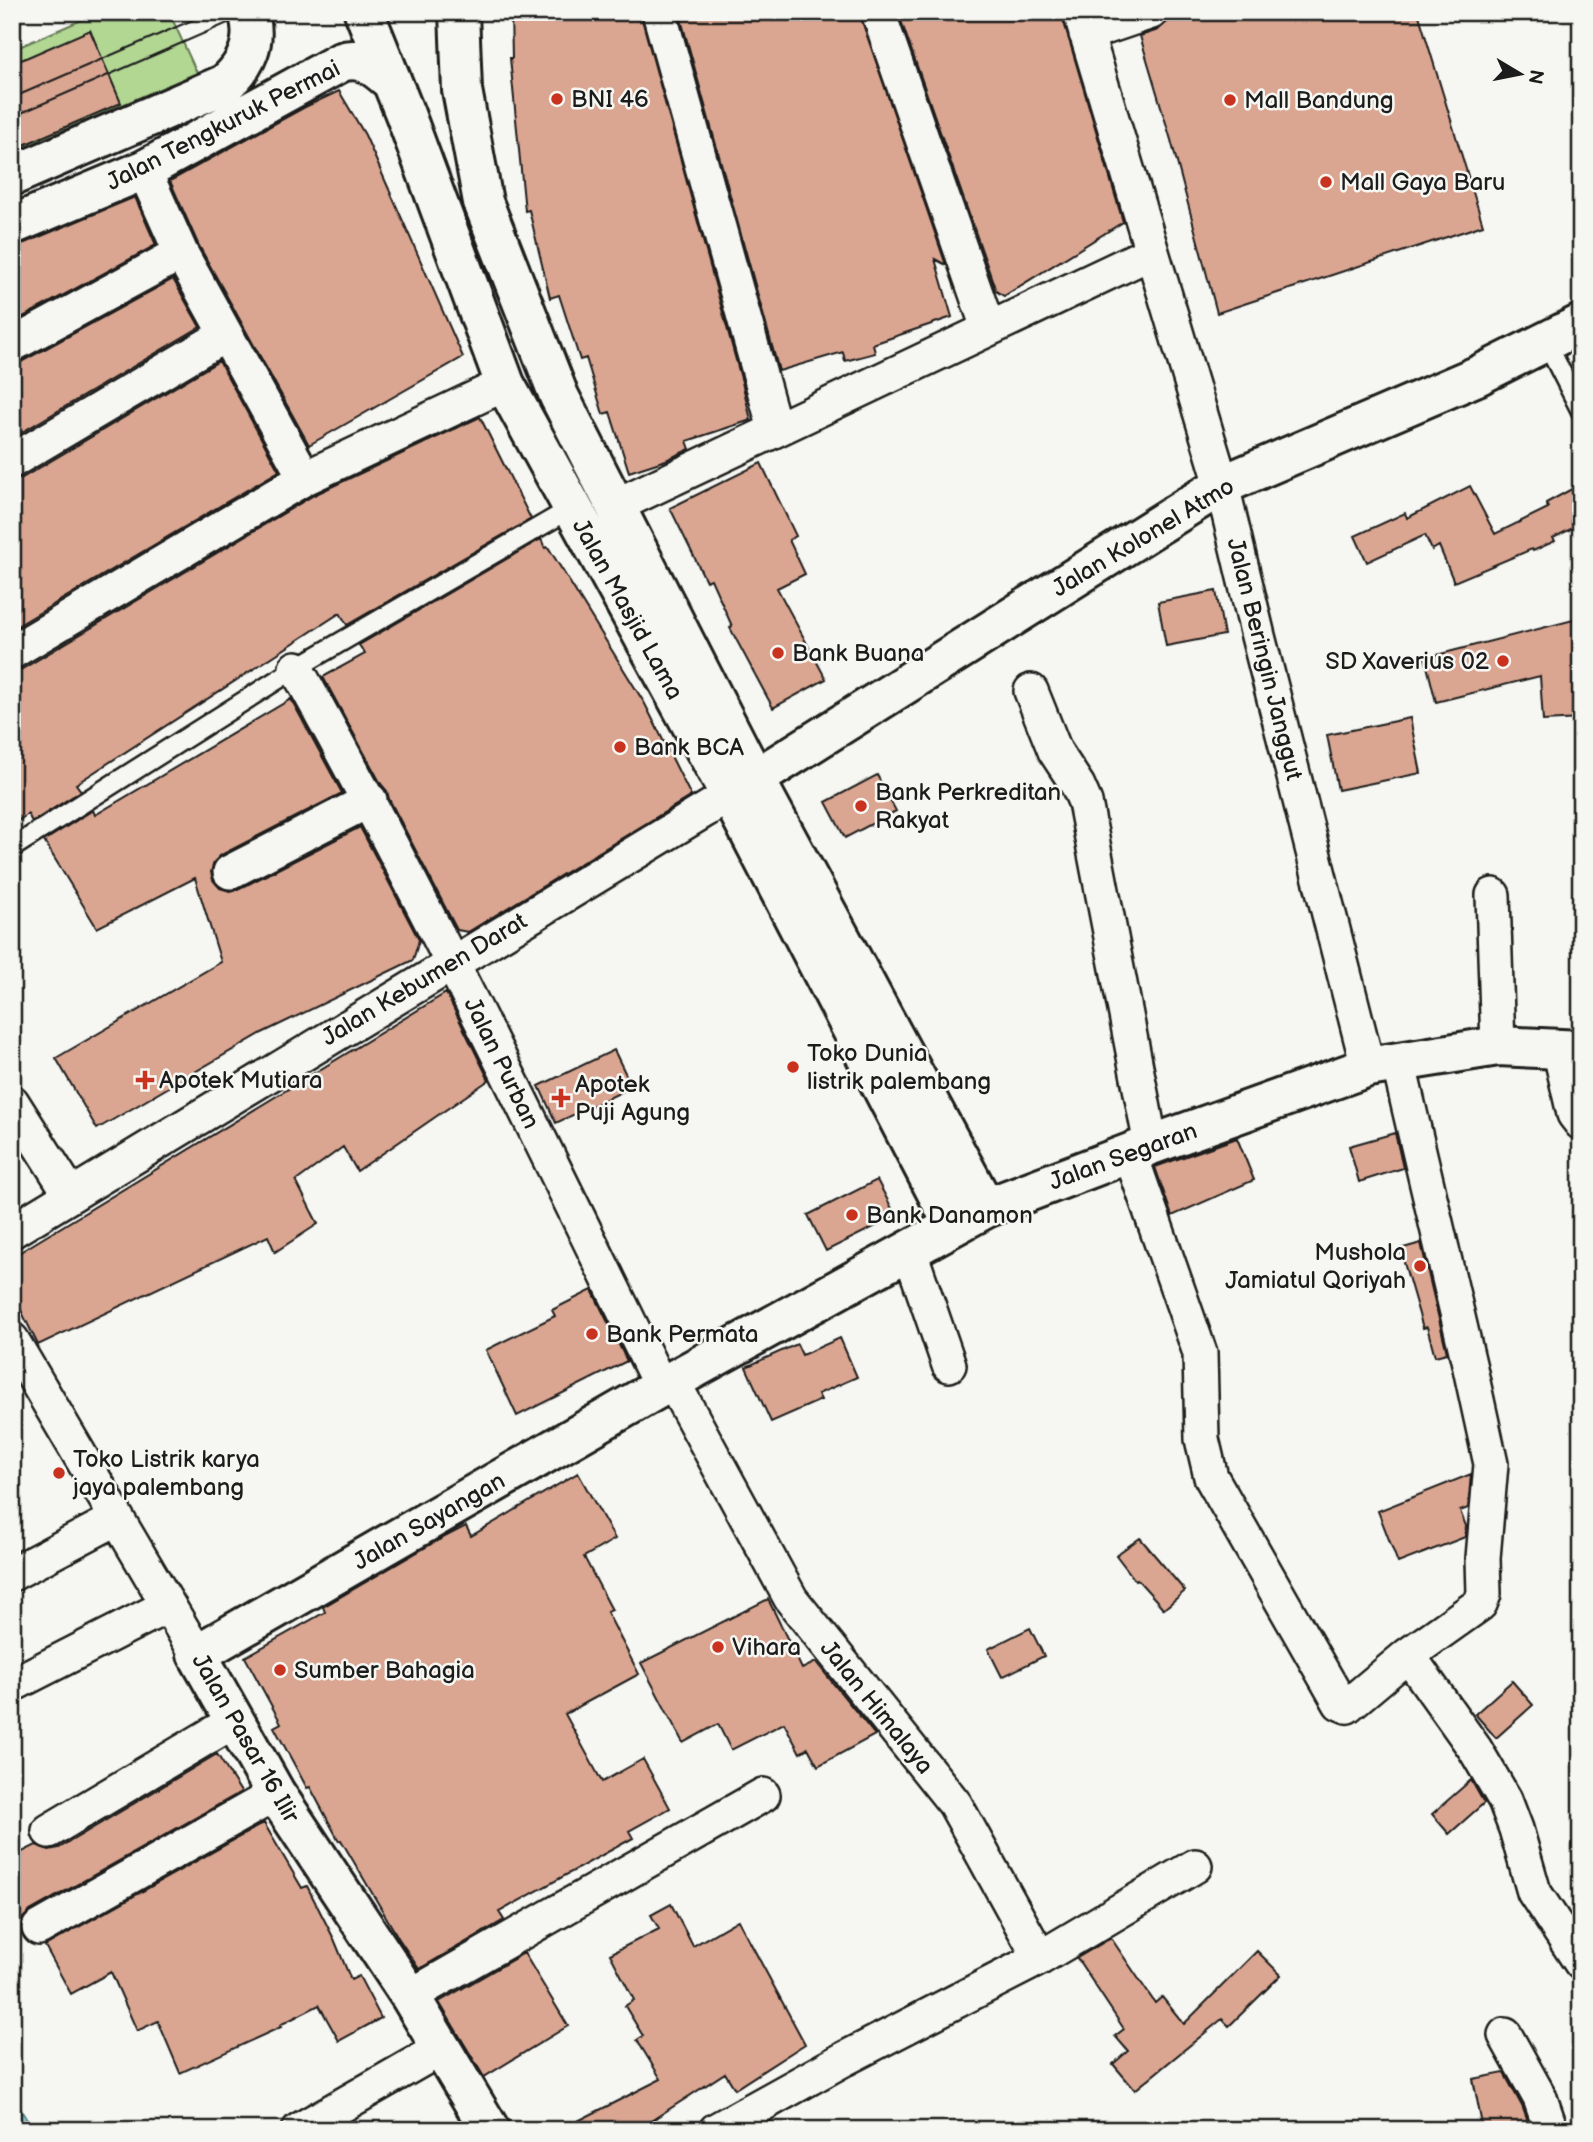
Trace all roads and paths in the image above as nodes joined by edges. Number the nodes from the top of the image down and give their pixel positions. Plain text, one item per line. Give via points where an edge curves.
1 (248, 12) edge
2 (364, 12) edge
3 (459, 12) edge
4 (659, 12) edge
5 (878, 12) edge
6 (1151, 12) edge
7 (1083, 23) edge
8 (239, 72) junction
9 (392, 82) junction
10 (255, 110) junction
11 (472, 141) junction
12 (421, 157) junction
13 (144, 170) junction
14 (12, 176) edge
15 (12, 225) edge
16 (1152, 251) junction
17 (181, 253) junction
18 (1581, 324) edge
19 (988, 328) junction
20 (225, 335) junction
21 (1546, 342) junction
22 (12, 345) edge
23 (505, 384) junction
24 (1581, 411) edge
25 (775, 429) junction
26 (12, 461) edge
27 (305, 478) junction
28 (1222, 485) junction
29 (615, 506) junction
30 (572, 508) junction
31 (12, 652) edge
32 (296, 668) junction
33 (1031, 691) dead end
34 (742, 787) junction
35 (370, 800) junction
36 (12, 848) edge
37 (230, 872) dead end
38 (1493, 895) dead end
39 (453, 962) junction
40 (1498, 1046) junction
41 (1570, 1049) edge
42 (1383, 1064) junction
43 (12, 1102) edge
44 (1581, 1123) edge
45 (1140, 1149) junction
46 (71, 1195) junction
47 (969, 1216) junction
48 (12, 1231) edge
49 (909, 1249) junction
50 (12, 1340) edge
51 (949, 1365) dead end
52 (667, 1384) junction
53 (116, 1519) junction
54 (12, 1574) edge
55 (167, 1605) junction
56 (197, 1654) junction
57 (1408, 1655) junction
58 (12, 1685) edge
59 (236, 1720) junction
60 (276, 1794) junction
61 (763, 1795) dead end
62 (49, 1831) dead end
63 (1195, 1866) dead end
64 (39, 1928) dead end
65 (1040, 1958) junction
66 (1581, 1963) edge
67 (411, 1996) junction
68 (1505, 2035) dead end
69 (442, 2048) junction
70 (299, 2130) edge
71 (490, 2130) edge
72 (716, 2130) edge
73 (1551, 2130) edge

1 - 8 main road, Jalan Tengkuruk Permai via 251,41
2 - 9 main road, Jalan Masjid Lama
3 - 11 main road via 462,90
4 - 25 street
5 - 19 street
6 - 7 street
7 - 16 street, Jalan Beringin Janggut
8 - 10 main road
8 - 14 main road, Jalan Tengkuruk Permai via 216,88
9 - 10 main road, Jalan Tengkuruk Permai via 373,67 352,59
9 - 12 main road, Jalan Masjid Lama
10 - 13 main road, Jalan Tengkuruk Permai
11 - 12 main road
11 - 29 main road via 483,202 559,396
12 - 23 main road, Jalan Masjid Lama
13 - 15 main road, Jalan Tengkuruk Permai
13 - 17 street
16 - 19 street
16 - 28 street, Jalan Beringin Janggut
17 - 20 street
17 - 22 street
18 - 21 main road, Jalan Kolonel Atmo
19 - 25 street
20 - 26 street
20 - 27 street
21 - 24 lane
21 - 28 main road, Jalan Kolonel Atmo
23 - 27 street
23 - 30 main road, Jalan Masjid Lama
25 - 29 street
27 - 31 street
28 - 34 main road, Jalan Kolonel Atmo
28 - 42 street, Jalan Beringin Janggut via 1258,636
29 - 34 main road
30 - 32 lane
30 - 34 main road, Jalan Masjid Lama
32 - 35 street, Jalan Purban
32 - 36 lane
33 - 45 street via 1055,751 1085,802
34 - 39 street, Jalan Kebumen Darat
34 - 47 main road, Jalan Masjid Lama
35 - 37 street
35 - 39 street, Jalan Purban
38 - 40 street
39 - 46 street, Jalan Kebumen Darat
39 - 52 street, Jalan Purban
40 - 41 main road, Jalan Segaran
40 - 42 main road, Jalan Segaran
41 - 44 street via 1574,1114
42 - 45 main road, Jalan Segaran
42 - 57 street, Jalan Beringin Janggut via 1471,1368 1491,1464 1483,1600
43 - 46 street
45 - 47 main road, Jalan Segaran
45 - 57 street via 1200,1353 1202,1439 1211,1477 1340,1703 1347,1706
46 - 48 street, Jalan Kebumen Darat
47 - 49 main road, Jalan Segaran
49 - 51 street
49 - 52 main road, Jalan Segaran
50 - 53 street, Jalan Pasar 16 Ilir
52 - 56 main road, Jalan Sayangan
52 - 65 street, Jalan Himalaya via 790,1599 955,1804
53 - 54 street
53 - 55 street, Jalan Pasar 16 Ilir
55 - 56 street, Jalan Pasar 16 Ilir
55 - 58 street
56 - 59 main road, Jalan Pasar 16 Ilir
57 - 66 street via 1475,1749 1510,1815 1534,1892
59 - 60 main road, Jalan Pasar 16 Ilir
59 - 62 street
60 - 64 street
60 - 67 main road, Jalan Pasar 16 Ilir
61 - 67 street
63 - 65 street
65 - 72 street
67 - 69 main road, Jalan Pasar 16 Ilir
68 - 73 street via 1541,2098
69 - 70 street
69 - 71 main road, Jalan Pasar 16 Ilir

